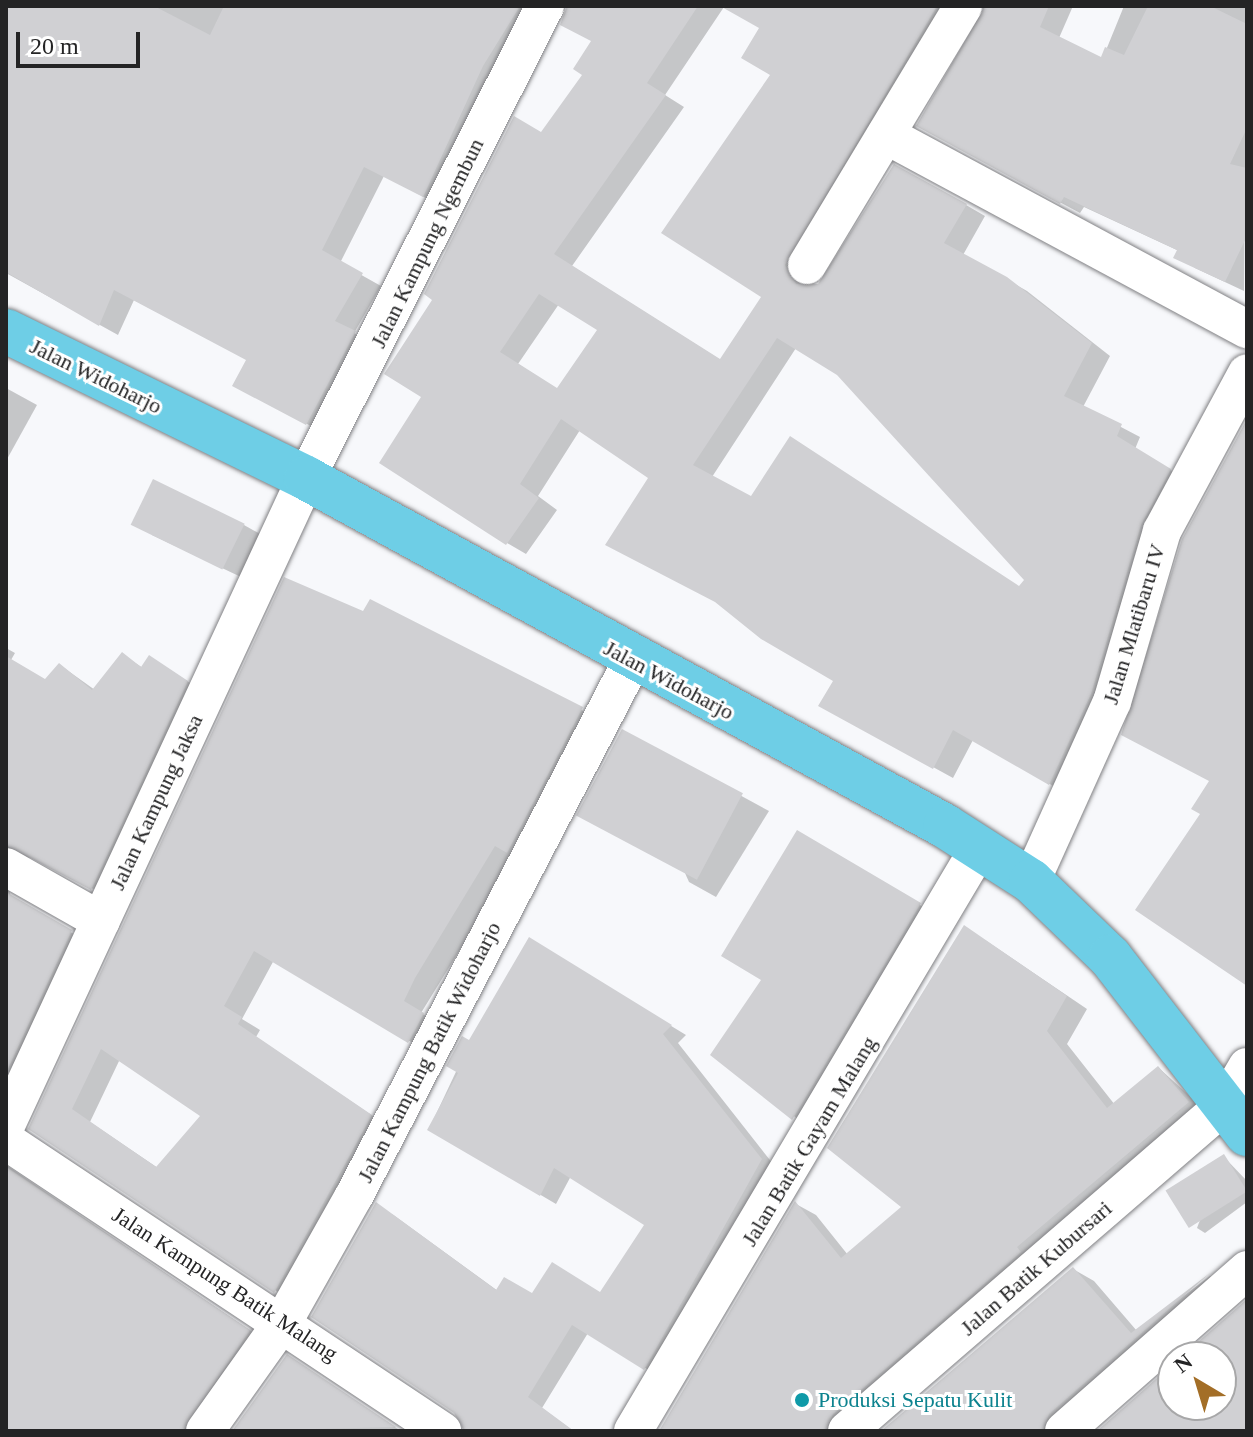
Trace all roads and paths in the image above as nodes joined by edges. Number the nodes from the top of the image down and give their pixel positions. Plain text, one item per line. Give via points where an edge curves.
1 (545, 6) edge
2 (963, 6) edge
3 (886, 135) junction
4 (807, 265) dead end
5 (1247, 329) edge
6 (6, 331) edge
7 (1247, 373) edge
8 (306, 478) junction
9 (632, 661) junction
10 (979, 848) junction
11 (6, 867) edge
12 (1031, 881) junction
13 (101, 921) junction
14 (1247, 1067) edge
15 (1236, 1120) edge
16 (6, 1125) edge
17 (6, 1141) edge
18 (1247, 1270) edge
19 (284, 1320) junction
20 (205, 1431) edge
21 (442, 1431) edge
22 (633, 1431) edge
23 (847, 1431) edge
24 (1064, 1431) edge

1 - 8 street, Jalan Kampung Ngembun
2 - 3 street
3 - 4 street
3 - 5 street
6 - 8 highway, Jalan Widoharjo
7 - 12 street, Jalan Mlatibaru IV via 1162,531 1112,702
8 - 9 highway, Jalan Widoharjo
8 - 13 street, Jalan Kampung Jaksa
9 - 10 highway, Jalan Widoharjo
9 - 19 street, Jalan Kampung Batik Widoharjo
10 - 12 highway, Jalan Widoharjo
10 - 22 street, Jalan Batik Gayam Malang
11 - 13 street
12 - 15 highway, Jalan Widoharjo via 1110,957
13 - 16 street, Jalan Kampung Jaksa
14 - 15 street, Jalan Batik Kubursari
15 - 23 street, Jalan Batik Kubursari
17 - 19 street, Jalan Kampung Batik Malang
18 - 24 street
19 - 20 street, Jalan Kampung Batik Widoharjo
19 - 21 street, Jalan Kampung Batik Malang

